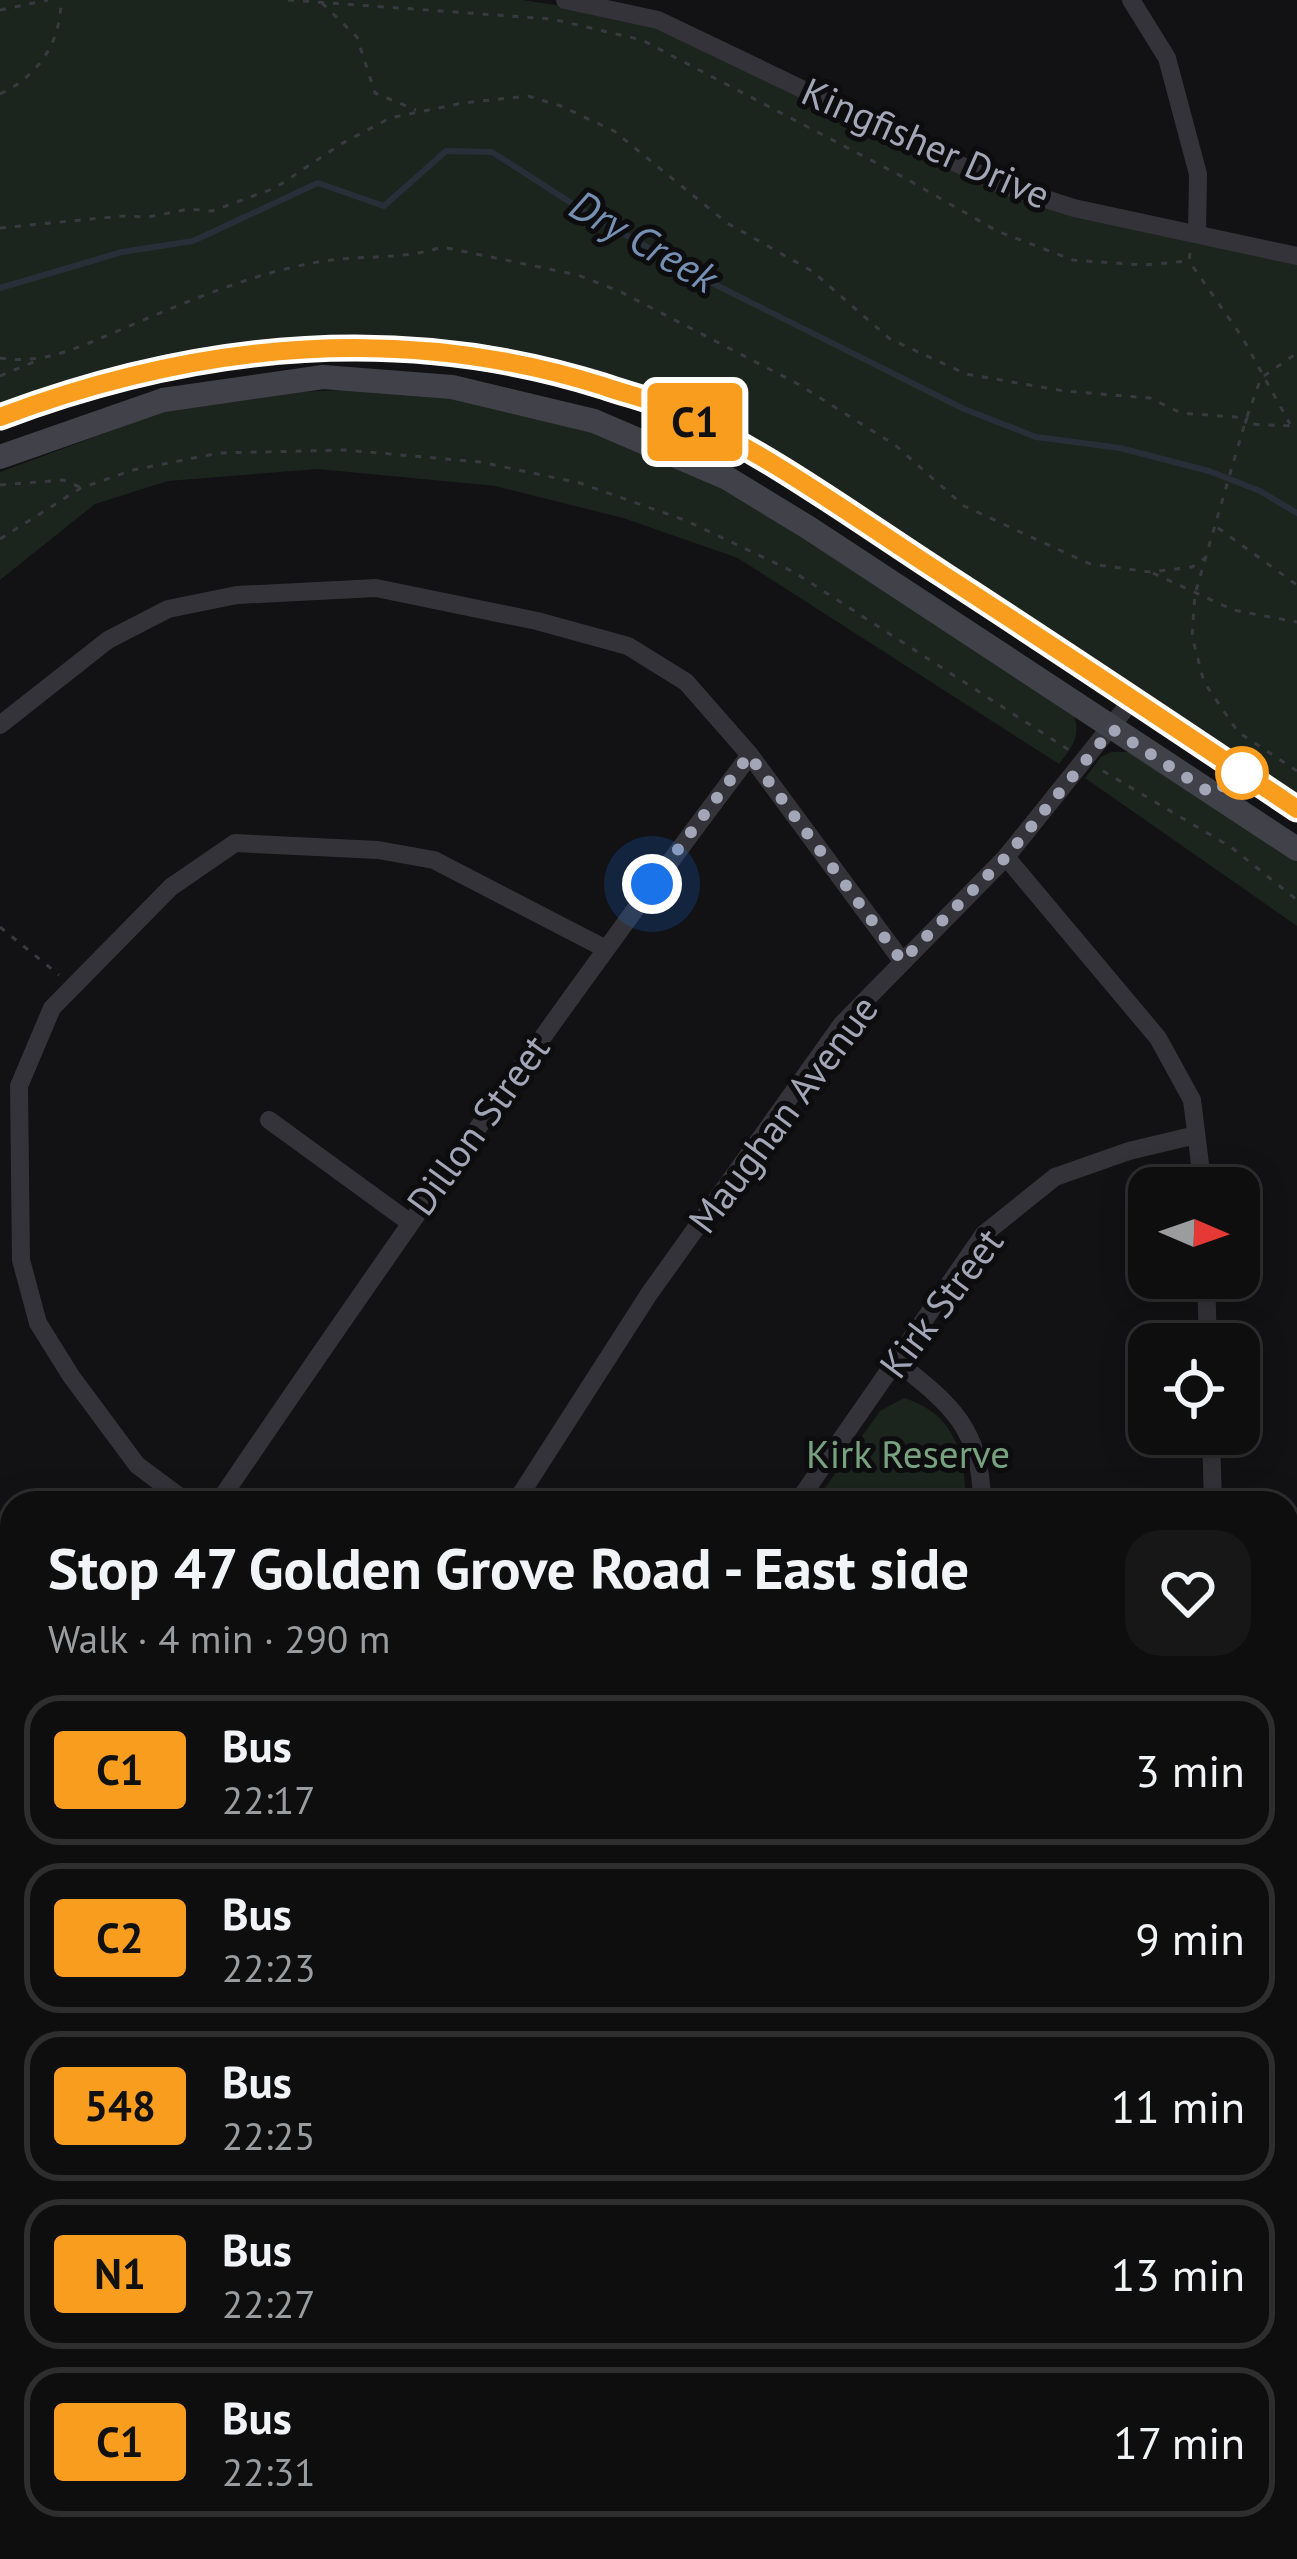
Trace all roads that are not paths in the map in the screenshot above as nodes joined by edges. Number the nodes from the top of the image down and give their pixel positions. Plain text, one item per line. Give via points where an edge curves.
1 (565, 0) edge
2 (1130, 0) edge
3 (1197, 235) junction
4 (1297, 256) edge
5 (0, 417) edge
6 (0, 457) edge
7 (1133, 699) junction
8 (0, 725) edge
9 (1112, 729) junction
10 (749, 755) junction
11 (1297, 809) edge
12 (1297, 849) edge
13 (1006, 857) junction
14 (604, 948) junction
15 (902, 961) junction
16 (269, 1120) dead end
17 (1196, 1135) junction
18 (1200, 1167) edge
19 (409, 1222) junction
20 (896, 1360) junction
21 (1212, 1455) edge
22 (172, 1491) edge
23 (226, 1491) edge
24 (523, 1491) edge
25 (805, 1491) edge
26 (980, 1491) edge
27 (1213, 1491) edge

1 - 3 street, Kingfisher Drive via 658,20 1002,185
2 - 3 street via 1167,58 1198,174
3 - 4 street, Kingfisher Drive
5 - 7 main road via 248,352 430,348 557,372 670,408 786,471
6 - 9 main road via 164,400 323,377 452,387 594,421 727,478
7 - 9 street, Maughan Avenue
7 - 11 main road
8 - 10 street via 108,640 167,609 294,589 376,588 628,646 686,682
9 - 12 main road
9 - 13 street, Maughan Avenue
10 - 14 street, Dillon Street
10 - 15 street
13 - 15 street, Maughan Avenue
13 - 17 street via 1158,1038 1192,1100
14 - 19 street, Dillon Street
14 - 22 street via 434,860 235,843 171,887 52,1008 19,1086 21,1260 38,1323 71,1376 137,1465
15 - 24 street, Maughan Avenue via 842,1024 649,1294
16 - 19 street
17 - 18 street
17 - 20 street, Kirk Street via 1054,1177 984,1234
19 - 23 street, Dillon Street
20 - 25 street, Kirk Street
20 - 26 street via 952,1405 973,1447
21 - 27 street

